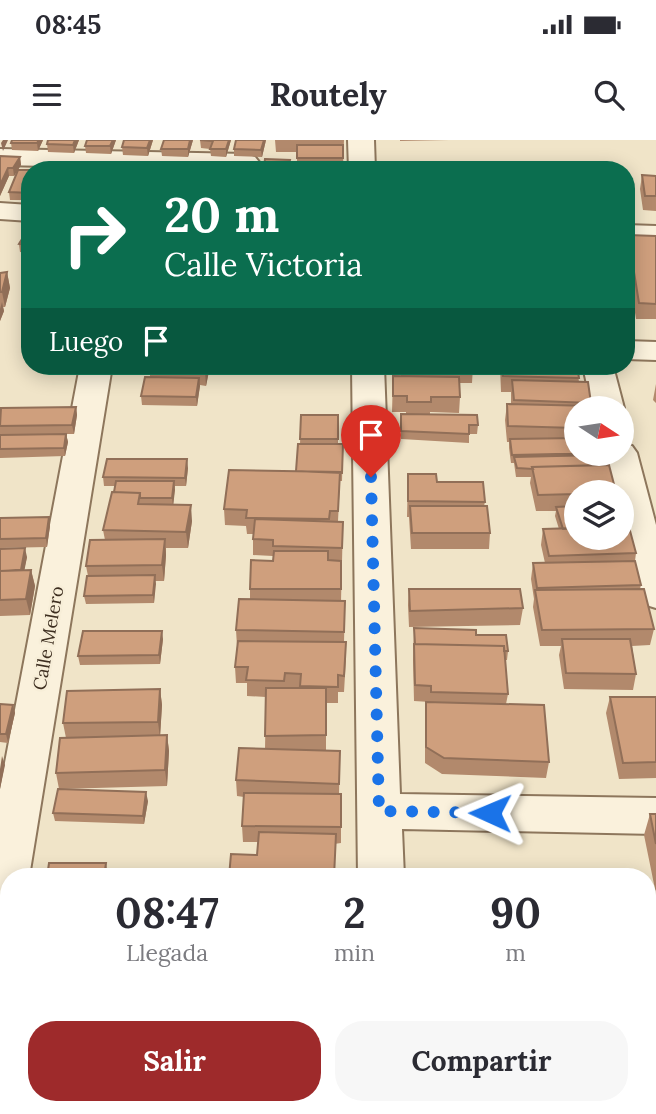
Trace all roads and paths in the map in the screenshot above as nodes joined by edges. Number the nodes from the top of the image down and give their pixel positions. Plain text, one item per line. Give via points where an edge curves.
1 (361, 140) edge
2 (0, 157) edge
3 (197, 161) edge
4 (362, 161) edge
5 (0, 212) edge
6 (21, 213) edge
7 (635, 233) edge
8 (656, 234) edge
9 (635, 350) edge
10 (656, 351) edge
11 (94, 375) edge
12 (368, 375) edge
13 (600, 375) edge
14 (605, 396) edge
15 (623, 466) edge
16 (656, 595) edge
17 (379, 811) junction
18 (656, 816) edge
19 (8, 868) edge
20 (381, 868) edge

1 - 4 street
2 - 3 street
5 - 6 street
7 - 8 street
9 - 10 street
11 - 19 street, Calle Melero
12 - 17 street
13 - 14 street
15 - 16 street
17 - 18 street
17 - 20 street

